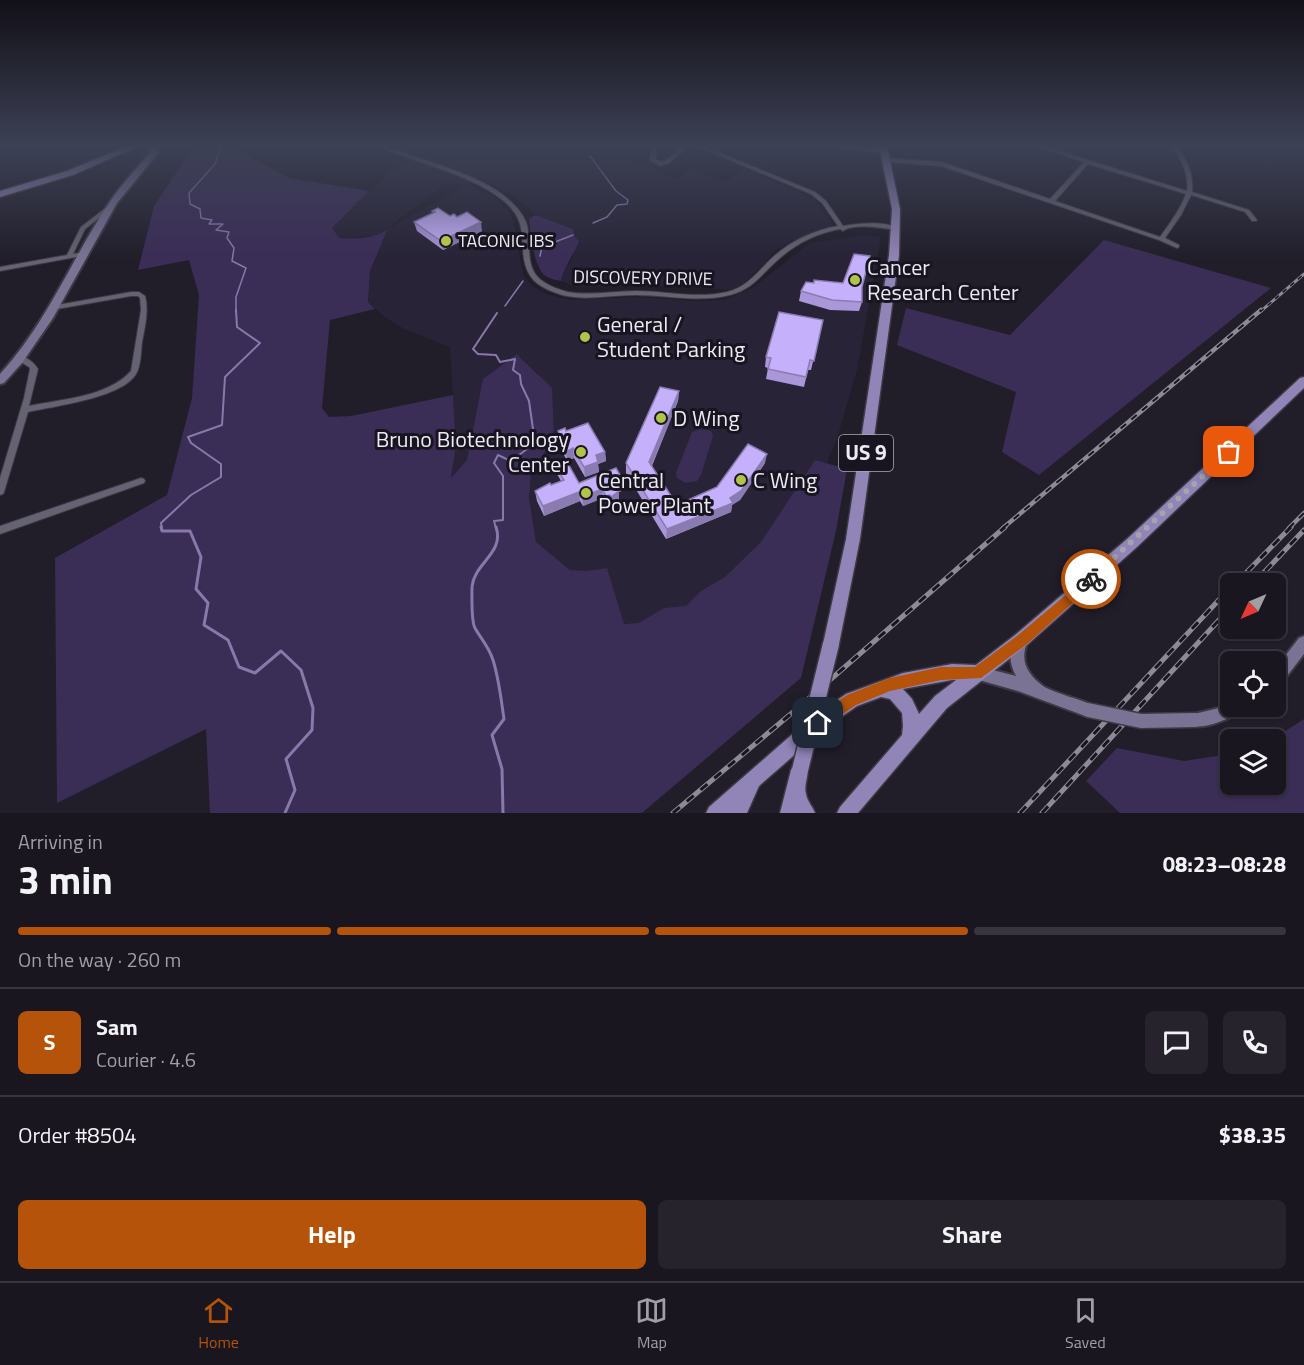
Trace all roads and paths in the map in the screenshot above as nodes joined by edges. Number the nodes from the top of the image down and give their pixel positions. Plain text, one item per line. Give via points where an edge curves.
1 (34, 184) edge
2 (129, 184) edge
3 (480, 184) edge
4 (789, 184) edge
5 (892, 184) edge
6 (999, 184) edge
7 (1067, 184) edge
8 (1158, 184) edge
9 (1190, 184) edge
10 (0, 194) edge
11 (1190, 194) junction
12 (1051, 202) junction
13 (112, 205) junction
14 (1254, 220) dead end
15 (896, 228) junction
16 (842, 229) junction
17 (1161, 239) junction
18 (1177, 246) dead end
19 (85, 254) junction
20 (69, 257) junction
21 (0, 269) edge
22 (57, 307) junction
23 (21, 359) junction
24 (0, 380) edge
25 (1304, 381) edge
26 (24, 410) junction
27 (141, 481) dead end
28 (0, 492) edge
29 (0, 530) edge
30 (1021, 640) junction
31 (1304, 643) edge
32 (1286, 666) edge
33 (977, 673) junction
34 (877, 689) junction
35 (1050, 696) junction
36 (1220, 715) edge
37 (909, 738) junction
38 (756, 776) junction
39 (798, 779) junction
40 (846, 812) edge
41 (715, 813) edge
42 (738, 813) edge
43 (789, 813) edge
44 (806, 813) edge

1 - 10 main road
2 - 13 street
3 - 16 street, DISCOVERY DRIVE via 502,195 518,212 530,272 551,289 566,293 713,296 733,292 748,286 784,251 817,235
4 - 16 street via 824,202
5 - 15 main road, US 9
6 - 12 street
7 - 12 street
8 - 11 street
9 - 11 street
11 - 14 street via 1249,212
11 - 17 street
12 - 17 street
13 - 19 street
13 - 20 street via 83,228
15 - 16 street, DISCOVERY DRIVE
15 - 39 main road, US 9, bridge via 854,531
17 - 18 street
19 - 20 street
19 - 22 street
20 - 21 street
22 - 23 street
22 - 26 street via 131,294 143,297 134,372 115,389
23 - 24 street
23 - 26 street via 34,369
25 - 30 main road via 1147,529
26 - 28 street
27 - 29 street
30 - 33 main road
30 - 35 street via 1016,655 1019,668 1028,681
31 - 32 street
33 - 34 main road via 941,674
33 - 35 street
33 - 37 main road via 941,702
34 - 37 main road via 891,691 905,703 913,718
34 - 38 main road via 829,714
35 - 36 street, bridge via 1088,710 1140,721 1170,723
37 - 40 main road
38 - 41 main road
38 - 42 main road
39 - 43 main road, US 9
39 - 44 main road via 797,799

